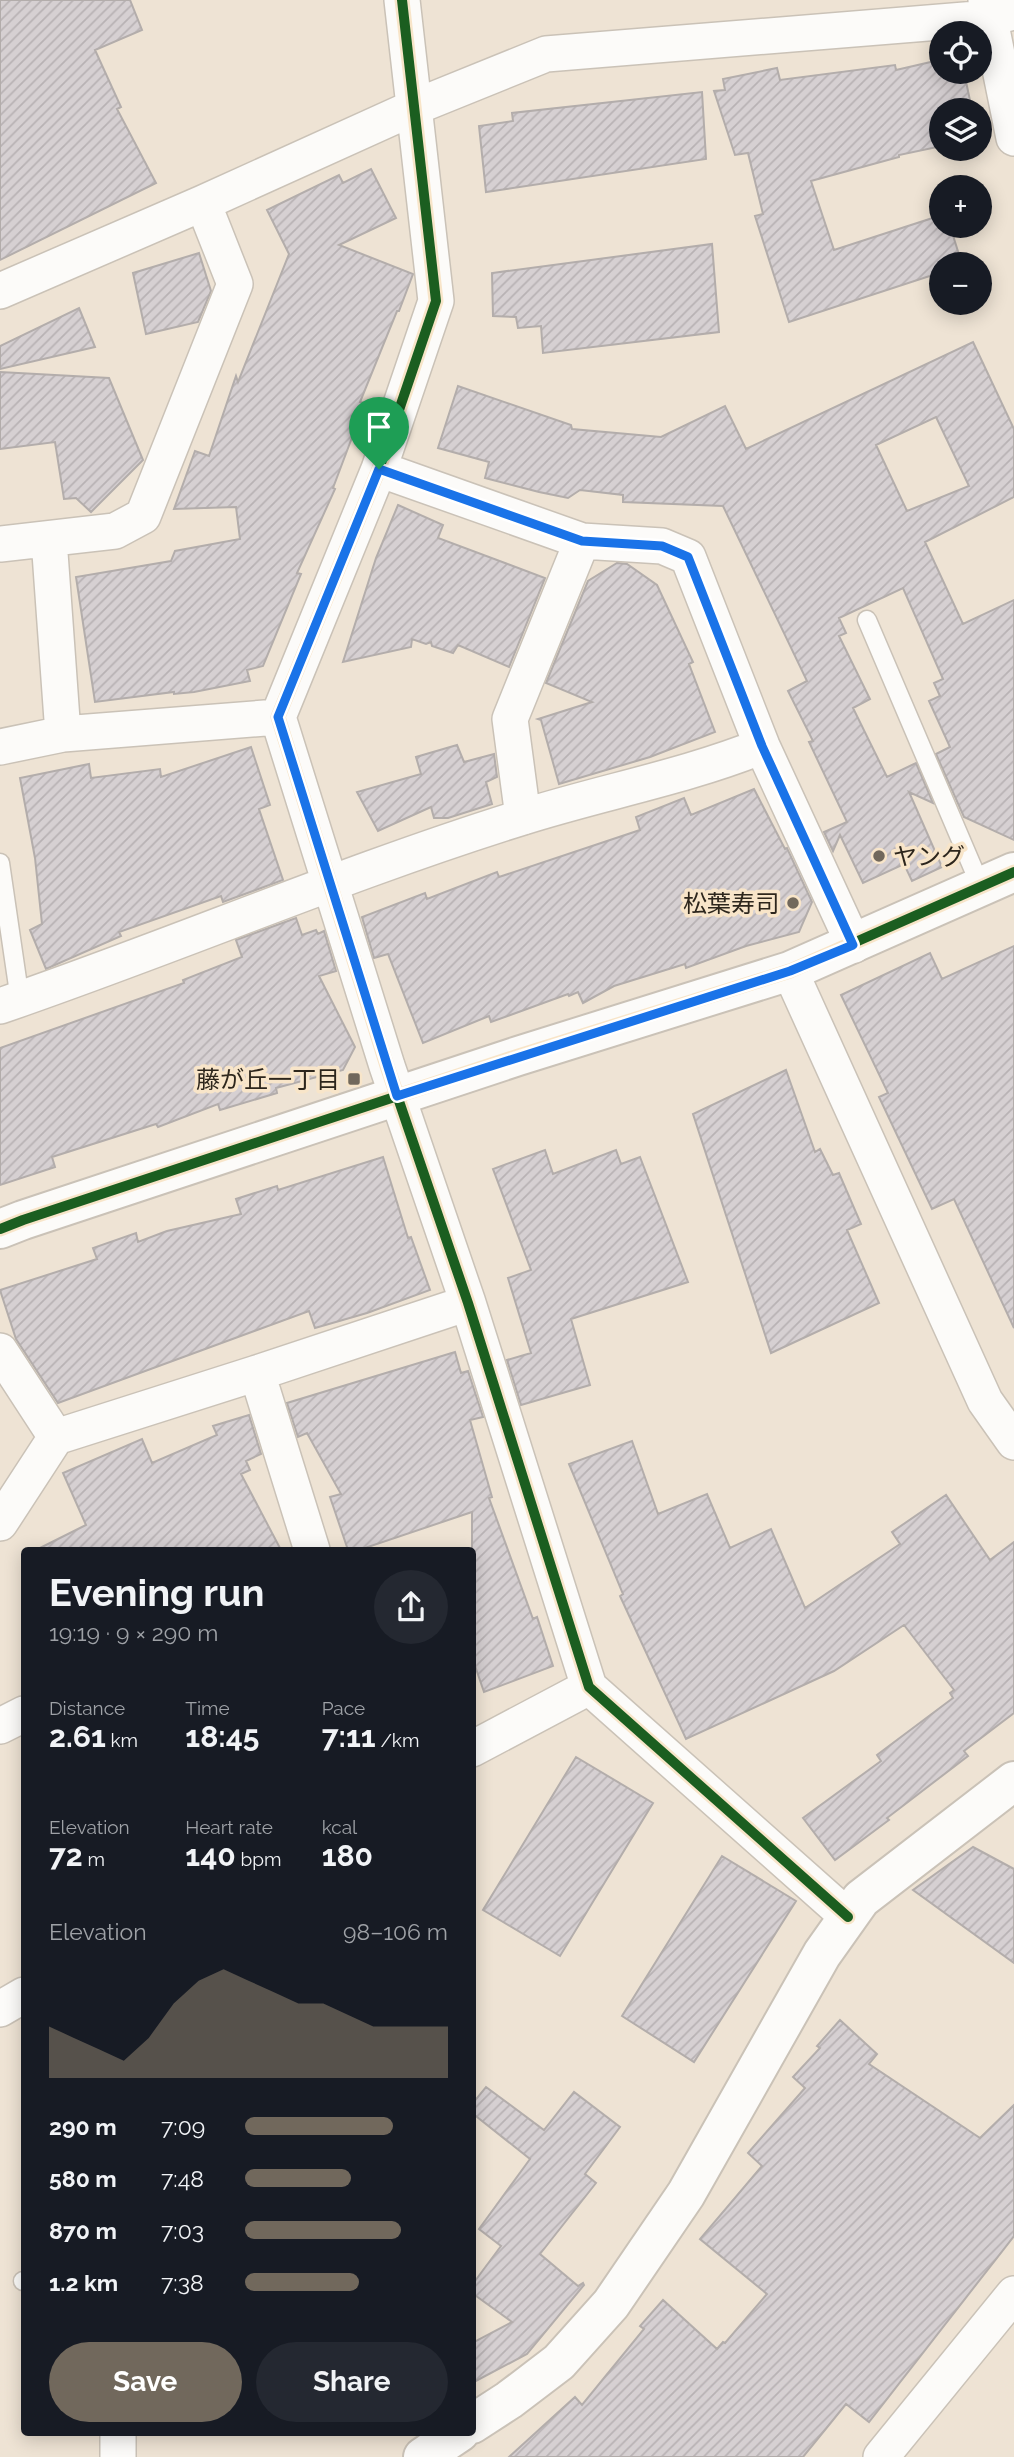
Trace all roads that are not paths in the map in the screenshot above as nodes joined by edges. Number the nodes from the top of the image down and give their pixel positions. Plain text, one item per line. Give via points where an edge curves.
1 (402, 0) edge
2 (996, 10) edge
3 (415, 107) junction
4 (1014, 138) edge
5 (203, 203) junction
6 (0, 291) edge
7 (379, 469) junction
8 (49, 539) junction
9 (582, 541) junction
10 (0, 544) edge
11 (867, 620) dead end
12 (278, 717) junction
13 (63, 734) junction
14 (762, 746) junction
15 (0, 747) edge
16 (523, 817) junction
17 (0, 863) edge
18 (998, 879) edge
19 (330, 884) junction
20 (853, 945) junction
21 (790, 971) junction
22 (10, 1003) edge
23 (397, 1096) junction
24 (0, 1229) edge
25 (468, 1303) junction
26 (0, 1351) edge
27 (257, 1373) junction
28 (56, 1437) junction
29 (1014, 1442) edge
30 (0, 1523) edge
31 (311, 1547) edge
32 (589, 1687) junction
33 (21, 1716) edge
34 (0, 1726) edge
35 (476, 1747) edge
36 (1014, 1781) edge
37 (848, 1917) junction
38 (21, 1997) edge
39 (0, 2009) edge
40 (1014, 2294) edge
41 (476, 2421) edge
42 (118, 2436) edge
43 (454, 2436) edge
44 (118, 2457) edge
45 (423, 2457) edge
46 (881, 2457) edge

1 - 3 street
2 - 3 street via 546,54
2 - 4 street
3 - 5 street
3 - 7 street via 436,300
5 - 6 street
5 - 8 street via 235,284 143,516 115,531
7 - 9 street
7 - 12 street
8 - 10 street
8 - 13 street
9 - 14 street via 662,546 688,557
9 - 16 street via 510,719
11 - 18 lane
12 - 13 street
12 - 19 street
13 - 15 street
14 - 16 street via 725,761
14 - 20 street
16 - 19 street
17 - 22 lane
18 - 20 street
19 - 22 street
19 - 23 street
20 - 21 street
21 - 23 street
21 - 29 street via 985,1401
23 - 24 street
23 - 25 street
25 - 27 street
25 - 32 street
26 - 28 street
27 - 28 street
27 - 31 street
28 - 30 street
32 - 35 street
32 - 37 street
33 - 34 street
36 - 37 street via 861,1899
37 - 41 street via 822,1954 687,2194 611,2304 559,2362
38 - 39 street
40 - 46 street
42 - 44 street
43 - 45 street

